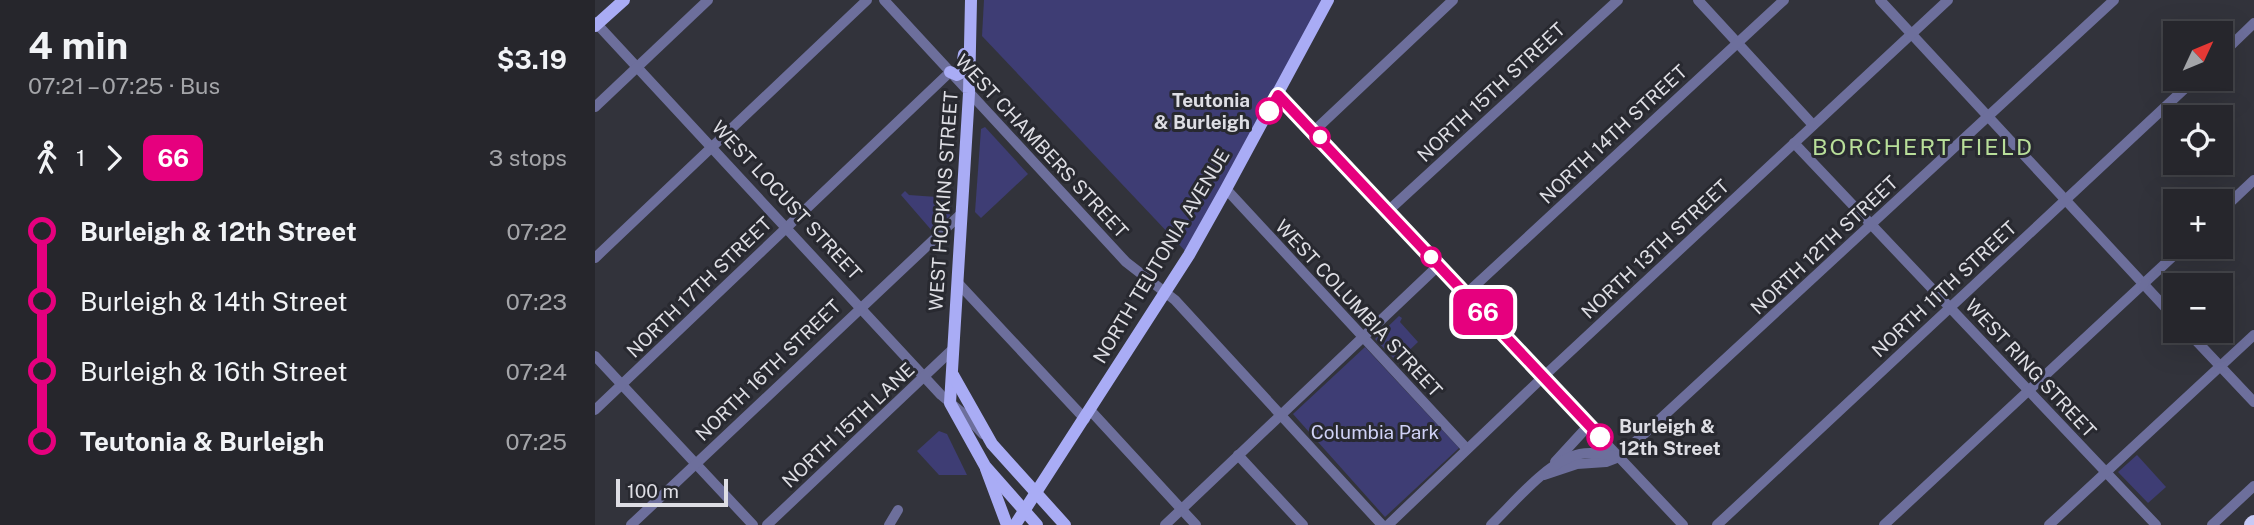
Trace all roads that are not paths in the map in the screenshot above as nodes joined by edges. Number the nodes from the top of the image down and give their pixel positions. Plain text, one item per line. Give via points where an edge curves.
1 (624, 0) edge
2 (708, 0) edge
3 (867, 0) edge
4 (884, 0) edge
5 (971, 0) edge
6 (1328, 0) edge
7 (1453, 0) edge
8 (1618, 0) edge
9 (1698, 0) edge
10 (1784, 0) edge
11 (1880, 0) edge
12 (1948, 0) edge
13 (2114, 0) edge
14 (2254, 23) edge
15 (596, 24) edge
16 (1911, 34) junction
17 (1737, 43) junction
18 (2233, 43) edge
19 (970, 45) junction
20 (637, 67) junction
21 (950, 72) junction
22 (2182, 91) edge
23 (969, 93) junction
24 (1278, 95) junction
25 (595, 107) edge
26 (1988, 118) junction
27 (1813, 125) junction
28 (1314, 131) junction
29 (1794, 143) junction
30 (711, 146) junction
31 (2254, 180) edge
32 (1227, 190) junction
33 (2233, 200) edge
34 (2065, 201) junction
35 (1388, 211) junction
36 (961, 214) junction
37 (1871, 225) junction
38 (786, 228) junction
39 (595, 258) edge
40 (2170, 259) edge
41 (1439, 265) junction
42 (957, 282) junction
43 (2143, 284) junction
44 (1164, 291) junction
45 (1467, 294) junction
46 (2163, 305) edge
47 (860, 307) junction
48 (1949, 307) junction
49 (2254, 335) edge
50 (1363, 338) junction
51 (2199, 343) edge
52 (953, 349) junction
53 (595, 356) edge
54 (2221, 366) junction
55 (953, 374) junction
56 (925, 377) junction
57 (1543, 377) junction
58 (622, 384) junction
59 (2029, 391) junction
60 (2254, 402) edge
61 (950, 403) junction
62 (595, 410) edge
63 (1088, 414) junction
64 (1281, 415) junction
65 (1589, 425) junction
66 (992, 444) junction
67 (1467, 449) junction
68 (1238, 455) junction
69 (1619, 457) junction
70 (696, 464) junction
71 (985, 466) junction
72 (1547, 472) junction
73 (2105, 473) junction
74 (2254, 486) edge
75 (1035, 493) junction
76 (1182, 509) junction
77 (898, 510) dead end
78 (1024, 511) junction
79 (1679, 524) edge
80 (631, 525) edge
81 (753, 525) edge
82 (767, 525) edge
83 (888, 525) edge
84 (1007, 525) edge
85 (1015, 525) edge
86 (1037, 525) edge
87 (1065, 525) edge
88 (1164, 525) edge
89 (1196, 525) edge
90 (1303, 525) edge
91 (1382, 525) edge
92 (1388, 525) edge
93 (1491, 525) edge
94 (1717, 525) edge
95 (1884, 525) edge
96 (2049, 525) edge
97 (2156, 525) edge
98 (2212, 525) edge

1 - 15 main road
2 - 20 street
3 - 30 street
4 - 21 street, WEST CHAMBERS STREET
5 - 19 main road, WEST HOPKINS STREET
6 - 24 main road, NORTH TEUTONIA AVENUE
7 - 28 street
8 - 35 street, NORTH 15TH STREET
9 - 17 street
10 - 17 street, NORTH 14TH STREET
11 - 16 street
12 - 16 street, NORTH 13TH STREET
13 - 26 street, NORTH 12TH STREET
14 - 18 street
15 - 20 street, WEST LOCUST STREET
16 - 26 street
16 - 27 street, NORTH 13TH STREET
17 - 27 street
17 - 45 street, NORTH 14TH STREET
19 - 21 main road via 963,55 961,73
19 - 23 main road, WEST HOPKINS STREET
20 - 25 street
20 - 30 street, WEST LOCUST STREET
21 - 23 street, WEST CHAMBERS STREET
21 - 38 street, NORTH 17TH STREET
22 - 34 street, NORTH 11TH STREET
23 - 36 main road, WEST HOPKINS STREET
23 - 44 street, WEST CHAMBERS STREET via 1126,262
24 - 28 street
24 - 32 main road, NORTH TEUTONIA AVENUE
26 - 34 street
26 - 37 street, NORTH 12TH STREET
27 - 29 street, NORTH 13TH STREET
28 - 35 street
29 - 37 street, WEST RING STREET
29 - 57 street, NORTH 13TH STREET
30 - 38 street, WEST LOCUST STREET
30 - 39 street
31 - 33 street
32 - 44 main road, NORTH TEUTONIA AVENUE
32 - 50 street, WEST COLUMBIA STREET
34 - 43 street
34 - 48 street, NORTH 11TH STREET
35 - 41 street
36 - 42 main road, WEST HOPKINS STREET
36 - 47 street, NORTH 16TH STREET
37 - 48 street, WEST RING STREET
37 - 69 street, NORTH 12TH STREET
38 - 47 street, WEST LOCUST STREET
38 - 58 street, NORTH 17TH STREET
40 - 43 street
41 - 45 street
41 - 50 street
42 - 52 main road, WEST HOPKINS STREET
42 - 63 street
43 - 46 street
43 - 59 street
44 - 63 main road, NORTH TEUTONIA AVENUE
44 - 64 street, WEST CHAMBERS STREET
45 - 57 street
47 - 56 street, WEST LOCUST STREET
47 - 70 street, NORTH 16TH STREET
48 - 59 street, WEST RING STREET
48 - 94 street, NORTH 11TH STREET
49 - 54 street
50 - 64 street
50 - 67 street, WEST COLUMBIA STREET
51 - 54 street
52 - 55 main road, WEST HOPKINS STREET
52 - 56 street, NORTH 15TH LANE
53 - 58 street
54 - 60 street
54 - 73 street
55 - 61 main road, WEST HOPKINS STREET
55 - 66 main road
56 - 61 street, WEST LOCUST STREET
56 - 82 street, NORTH 15TH LANE
57 - 65 street
57 - 67 street, NORTH 13TH STREET
58 - 62 street, NORTH 17TH STREET
58 - 70 street
59 - 73 street, WEST RING STREET
59 - 95 street
61 - 66 street, WEST LOCUST STREET
61 - 71 main road, WEST LOCUST STREET
63 - 75 main road, NORTH TEUTONIA AVENUE
63 - 76 street
64 - 68 street
64 - 91 street, WEST CHAMBERS STREET
65 - 69 street
65 - 72 street
66 - 75 main road, WEST LOCUST STREET
67 - 92 street, NORTH 13TH STREET
68 - 76 street
68 - 90 street
69 - 72 street
69 - 79 street
70 - 80 street, NORTH 16TH STREET
70 - 81 street
71 - 78 main road, WEST LOCUST STREET
71 - 84 main road
72 - 93 street
73 - 96 street
73 - 97 street, WEST RING STREET
74 - 98 street
75 - 78 main road, NORTH TEUTONIA AVENUE
75 - 87 main road, WEST LOCUST STREET
76 - 88 street
76 - 89 street
77 - 83 street
78 - 85 main road, NORTH TEUTONIA AVENUE
78 - 86 main road, WEST LOCUST STREET

